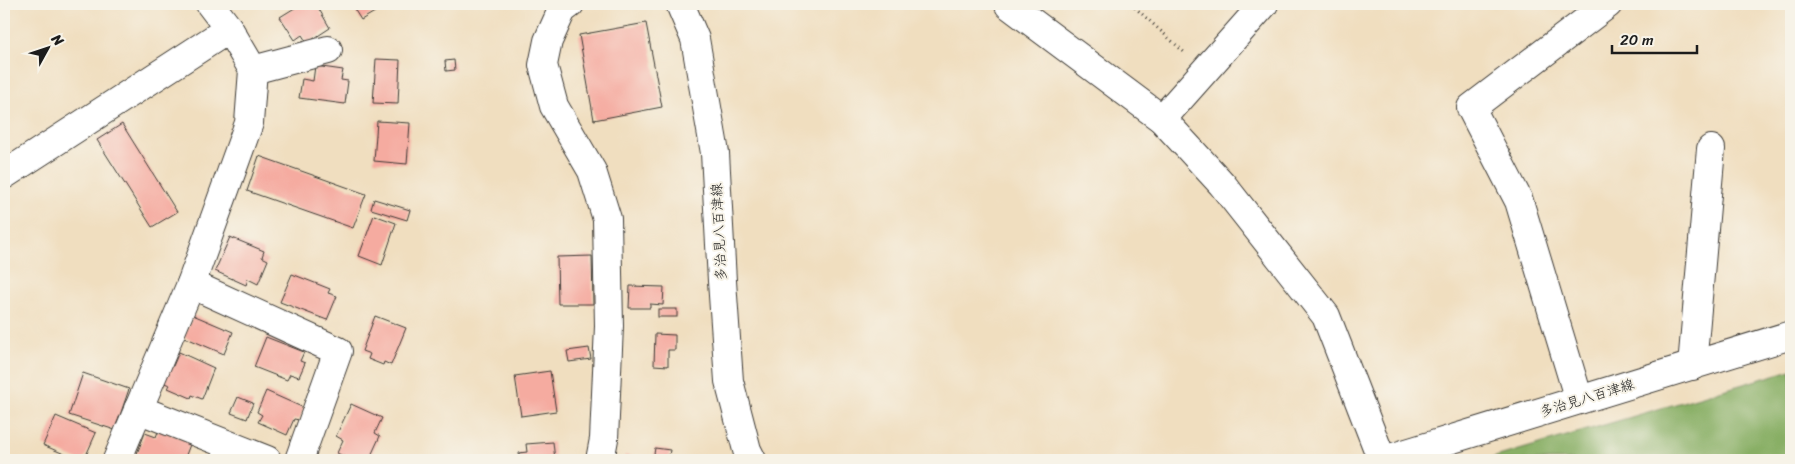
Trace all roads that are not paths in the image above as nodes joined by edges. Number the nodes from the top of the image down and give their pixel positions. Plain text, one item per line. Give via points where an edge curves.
1 (210, 4) edge
2 (570, 4) edge
3 (680, 4) edge
4 (1010, 4) edge
5 (1264, 4) edge
6 (1608, 4) edge
7 (228, 29) junction
8 (328, 50) dead end
9 (253, 70) junction
10 (1162, 119) junction
11 (1711, 149) dead end
12 (4, 175) edge
13 (191, 284) junction
14 (1791, 335) edge
15 (1692, 366) junction
16 (1579, 400) junction
17 (138, 409) junction
18 (117, 460) edge
19 (267, 460) edge
20 (299, 460) edge
21 (600, 460) edge
22 (752, 460) edge
23 (1383, 460) edge

1 - 7 street
2 - 21 street via 562,10 548,41 544,65 554,106 592,171 607,219 610,326
3 - 22 street, 多治見八百津線 via 695,39 715,153 729,381
4 - 10 street
5 - 10 street
6 - 16 street via 1471,108 1519,201
7 - 9 street
7 - 12 street
8 - 9 street
9 - 13 street via 249,123
10 - 23 street via 1222,184 1326,316
11 - 15 street
13 - 17 street
13 - 20 street via 338,350
14 - 15 street, 多治見八百津線
15 - 16 street, 多治見八百津線
16 - 23 street, 多治見八百津線
17 - 18 street
17 - 19 street

